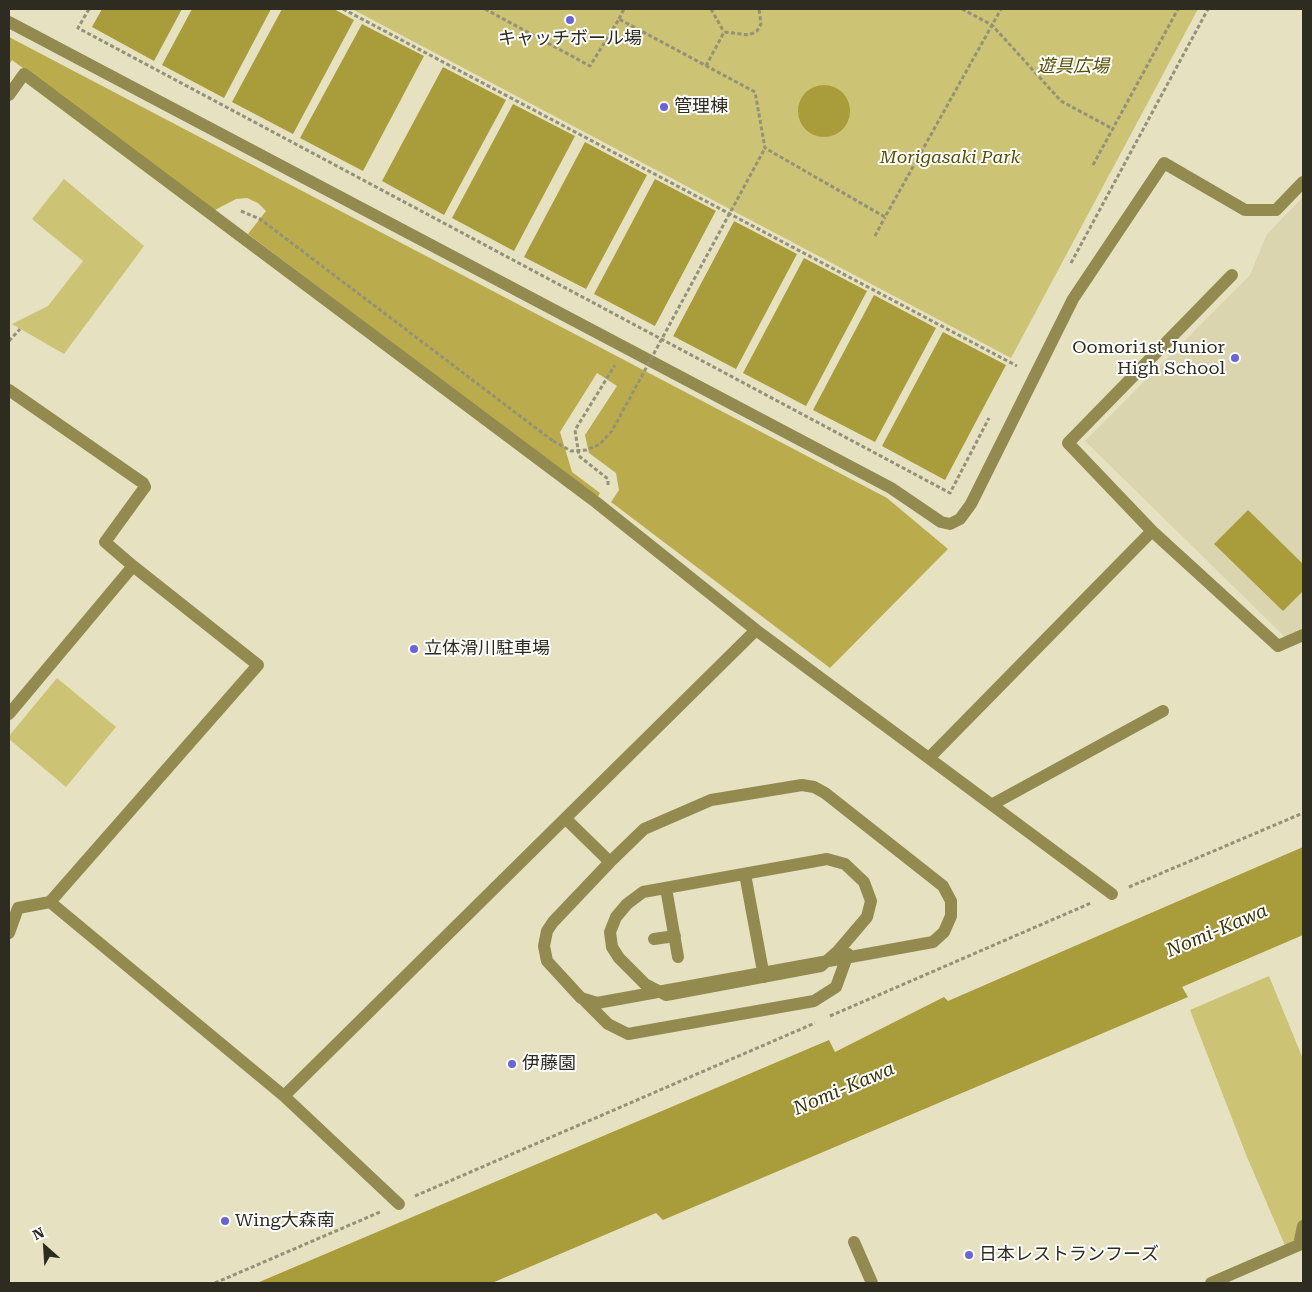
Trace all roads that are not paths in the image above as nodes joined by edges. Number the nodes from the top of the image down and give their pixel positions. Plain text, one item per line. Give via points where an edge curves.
1 (9, 22) edge
2 (9, 95) edge
3 (1303, 182) edge
4 (1232, 275) dead end
5 (9, 390) edge
6 (1152, 531) junction
7 (133, 566) junction
8 (756, 630) junction
9 (1302, 637) edge
10 (1163, 711) dead end
11 (9, 714) edge
12 (930, 757) junction
13 (993, 804) junction
14 (566, 819) junction
15 (610, 862) junction
16 (745, 874) junction
17 (666, 888) junction
18 (1112, 894) road end
19 (50, 902) junction
20 (13, 904) edge
21 (858, 928) junction
22 (9, 932) edge
23 (675, 936) junction
24 (654, 939) dead end
25 (678, 957) dead end
26 (764, 978) junction
27 (581, 998) junction
28 (284, 1096) junction
29 (399, 1204) road end
30 (1303, 1226) edge
31 (854, 1242) dead end
32 (872, 1283) edge
33 (1211, 1283) edge

1 - 3 street via 890,488 941,522 950,524 960,519 971,504 1073,300 1164,163 1245,210 1276,210
2 - 8 street via 24,74 589,497
4 - 6 street via 1068,444
5 - 7 street via 143,484 145,487 105,542
6 - 9 street via 1278,646
6 - 12 street
7 - 11 street
7 - 19 street via 258,666
8 - 12 street
8 - 14 street
10 - 13 street
12 - 13 street
13 - 18 street
14 - 15 street
14 - 28 street
15 - 27 street via 547,931 544,946 548,961
15 - 27 street via 644,829 711,800 802,785 825,793 943,886 951,901 951,916 944,932 933,942 597,1003
16 - 17 street
16 - 21 street via 827,859 845,864 864,882 871,901 867,917
16 - 26 street
17 - 23 street
17 - 26 street via 643,892 634,898 616,917 610,932 612,947 619,958 645,984 666,995
19 - 20 street
19 - 28 street
20 - 22 street
21 - 26 street via 821,966
21 - 27 street via 836,987 814,1001 628,1034 608,1024
23 - 24 street
23 - 25 street
28 - 29 street
30 - 33 street via 1299,1246
31 - 32 street

